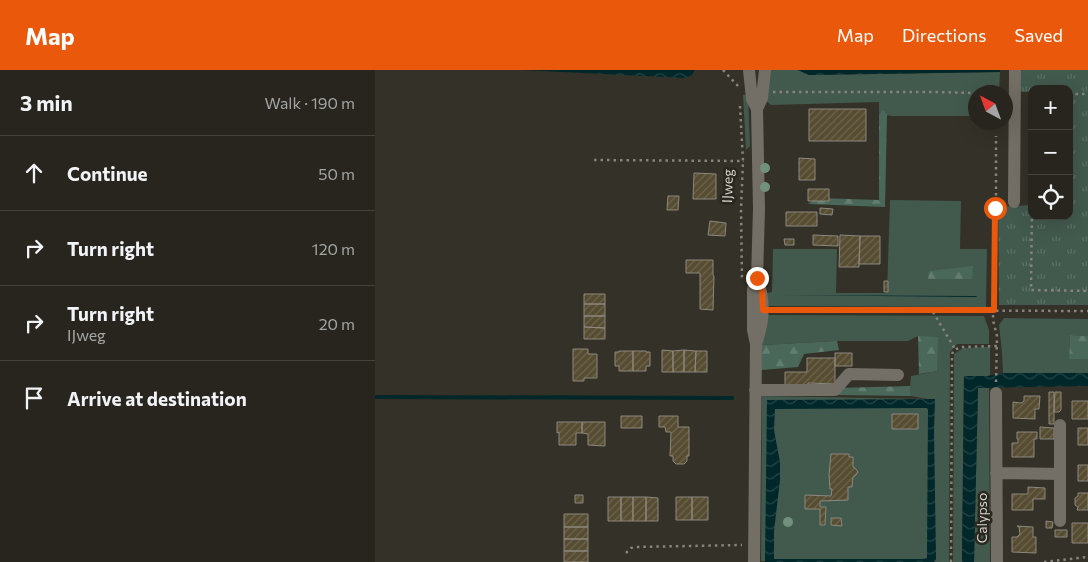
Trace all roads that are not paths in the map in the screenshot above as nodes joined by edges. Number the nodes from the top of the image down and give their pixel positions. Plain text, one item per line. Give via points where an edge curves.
1 (749, 70) edge
2 (765, 70) edge
3 (1015, 70) edge
4 (751, 92) junction
5 (1014, 202) dead end
6 (757, 278) junction
7 (756, 344) junction
8 (898, 375) dead end
9 (755, 390) junction
10 (996, 393) road end
11 (1060, 424) dead end
12 (996, 473) junction
13 (1060, 474) junction
14 (1060, 521) dead end
15 (754, 562) edge
16 (997, 562) edge

1 - 4 street
2 - 4 street
3 - 5 street
4 - 6 street via 762,98 757,109
6 - 7 street via 753,289
6 - 7 street via 762,290 763,310
7 - 9 street
8 - 9 street via 849,374 835,390
9 - 15 street
10 - 12 street, Calypso
11 - 13 street
12 - 13 street, Calypso
12 - 16 street, Calypso
13 - 14 street

